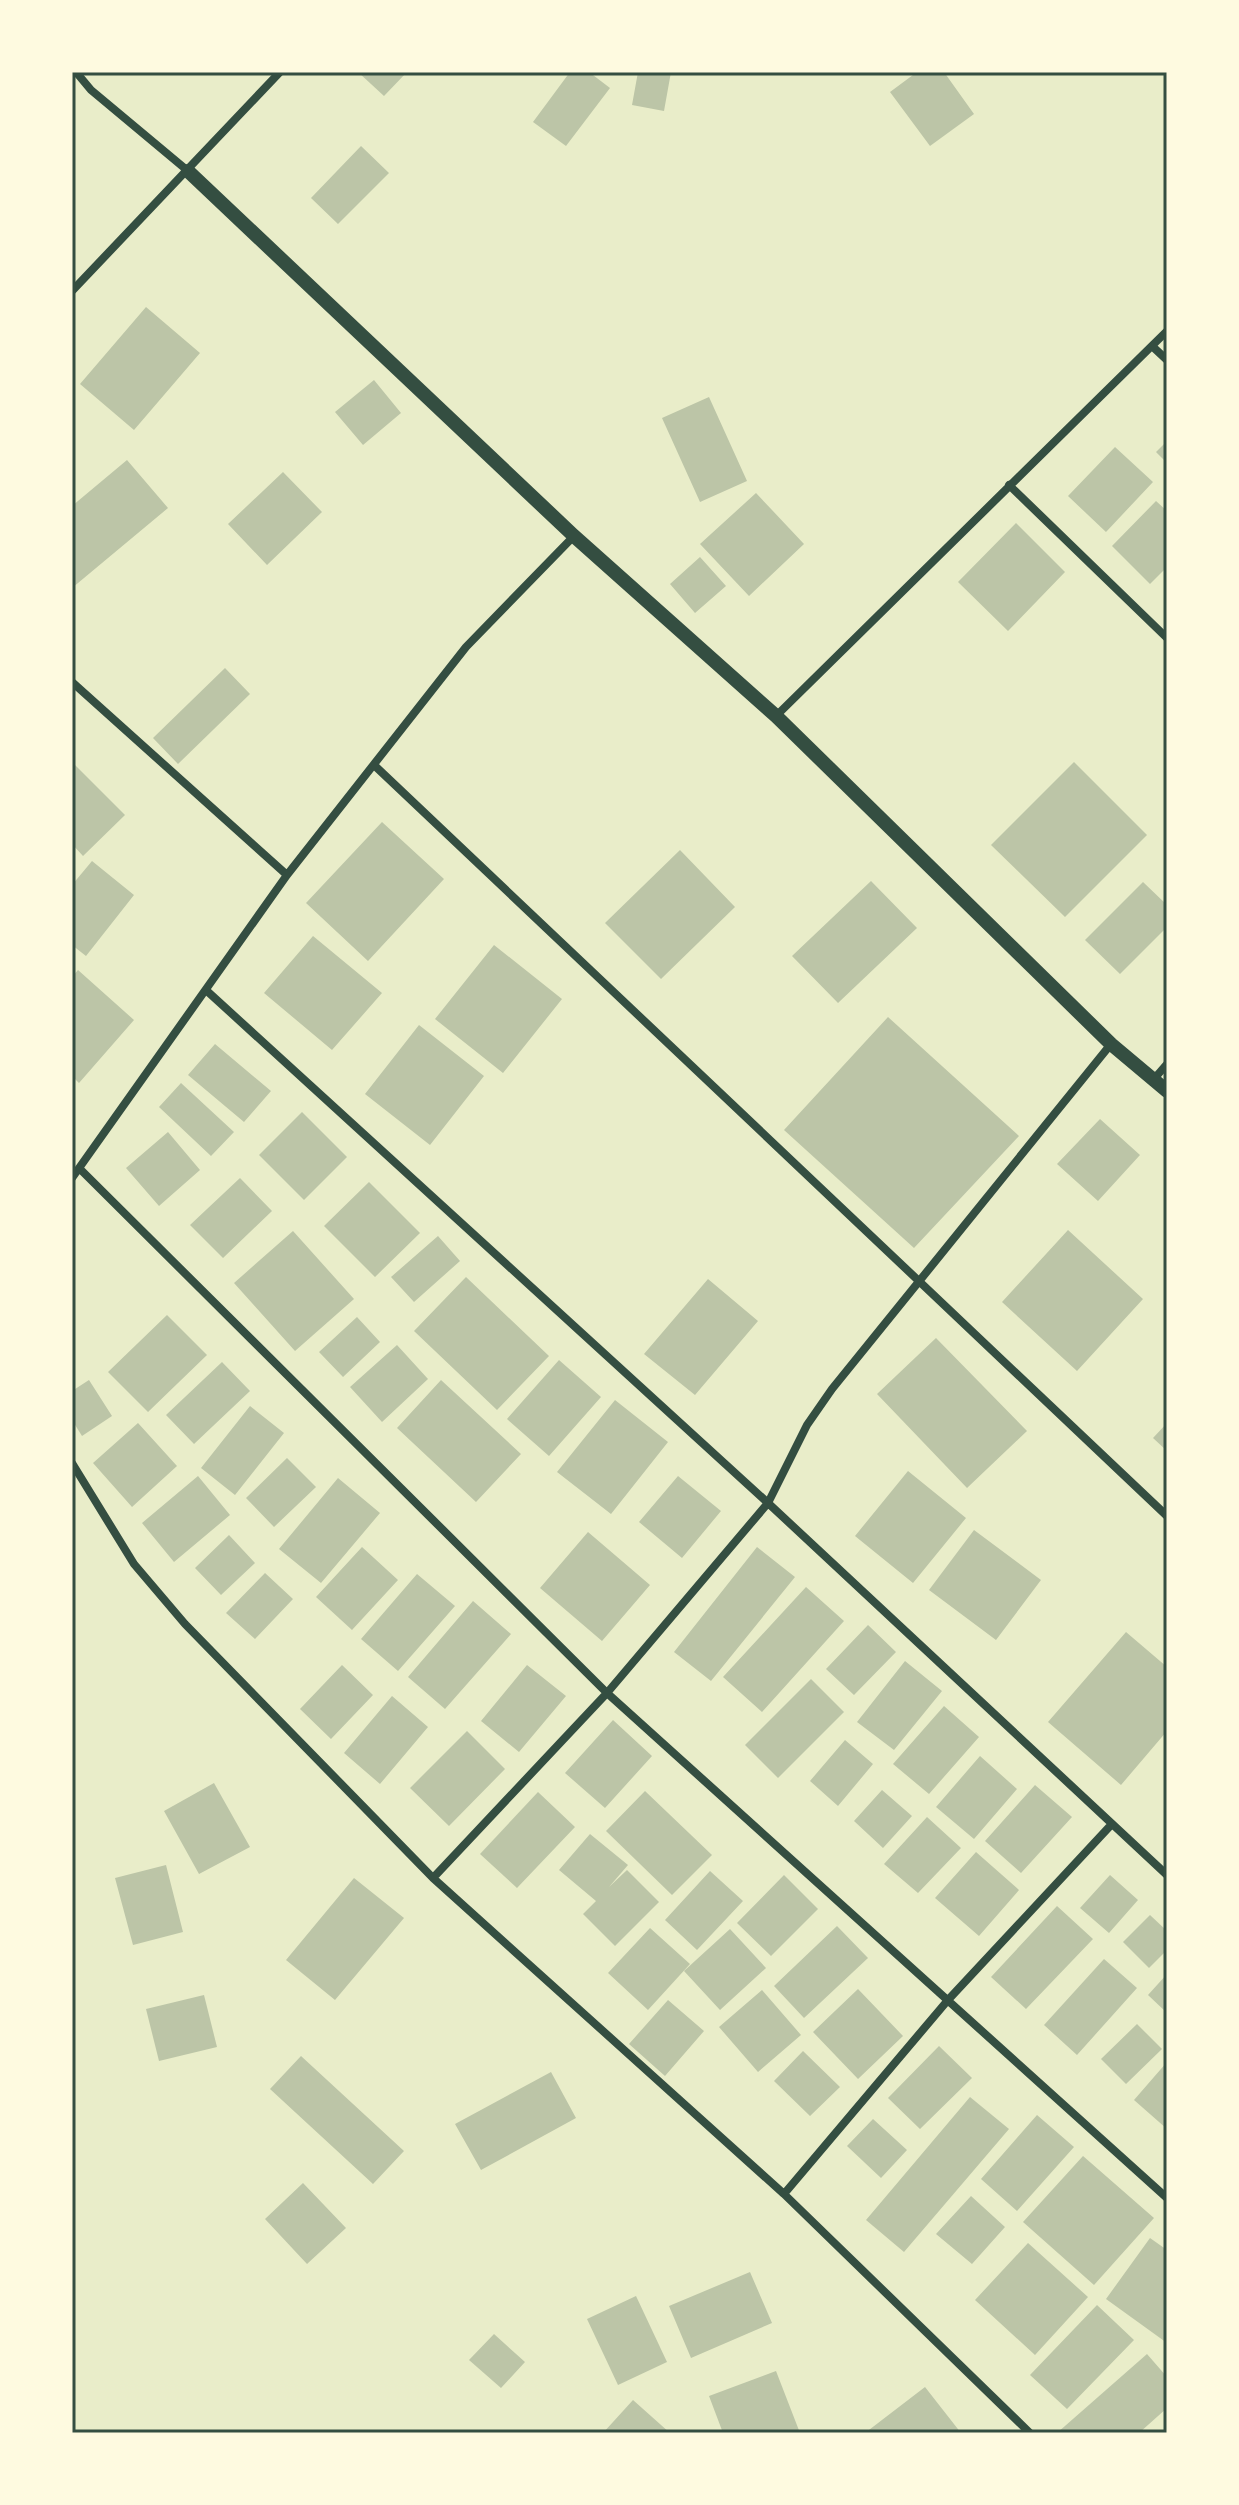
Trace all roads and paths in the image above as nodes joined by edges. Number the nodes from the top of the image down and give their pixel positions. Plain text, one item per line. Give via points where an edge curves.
1 (76, 72) edge
2 (280, 72) edge
3 (188, 171) junction
4 (72, 291) edge
5 (1167, 331) edge
6 (1152, 346) junction
7 (1167, 360) edge
8 (1009, 485) junction
9 (574, 536) junction
10 (1167, 638) edge
11 (72, 682) edge
12 (776, 716) junction
13 (374, 765) junction
14 (287, 875) junction
15 (207, 991) junction
16 (1111, 1044) junction
17 (1167, 1064) edge
18 (1154, 1079) junction
19 (1167, 1091) edge
20 (79, 1168) junction
21 (72, 1178) edge
22 (920, 1282) junction
23 (72, 1463) edge
24 (768, 1503) junction
25 (1167, 1516) edge
26 (607, 1693) junction
27 (1111, 1825) junction
28 (1167, 1875) edge
29 (433, 1878) junction
30 (948, 2000) junction
31 (784, 2194) junction
32 (1167, 2198) edge
33 (1030, 2433) edge

1 - 3 street
2 - 3 street
3 - 4 street
3 - 9 street
5 - 6 street
6 - 7 street
6 - 8 street
8 - 10 street
8 - 12 street
9 - 12 street
9 - 13 street via 466,647
11 - 14 street
12 - 16 street
13 - 14 street
13 - 22 street
14 - 15 street
15 - 20 street
15 - 24 street
16 - 18 street
16 - 22 street
17 - 18 street
18 - 19 street
20 - 21 street
20 - 26 street
22 - 24 street via 807,1425
22 - 25 street
23 - 29 street via 134,1564 185,1624
24 - 26 street
24 - 27 street
26 - 29 street
26 - 30 street
27 - 28 street
27 - 30 street
29 - 31 street
30 - 31 street
30 - 32 street
31 - 33 street

